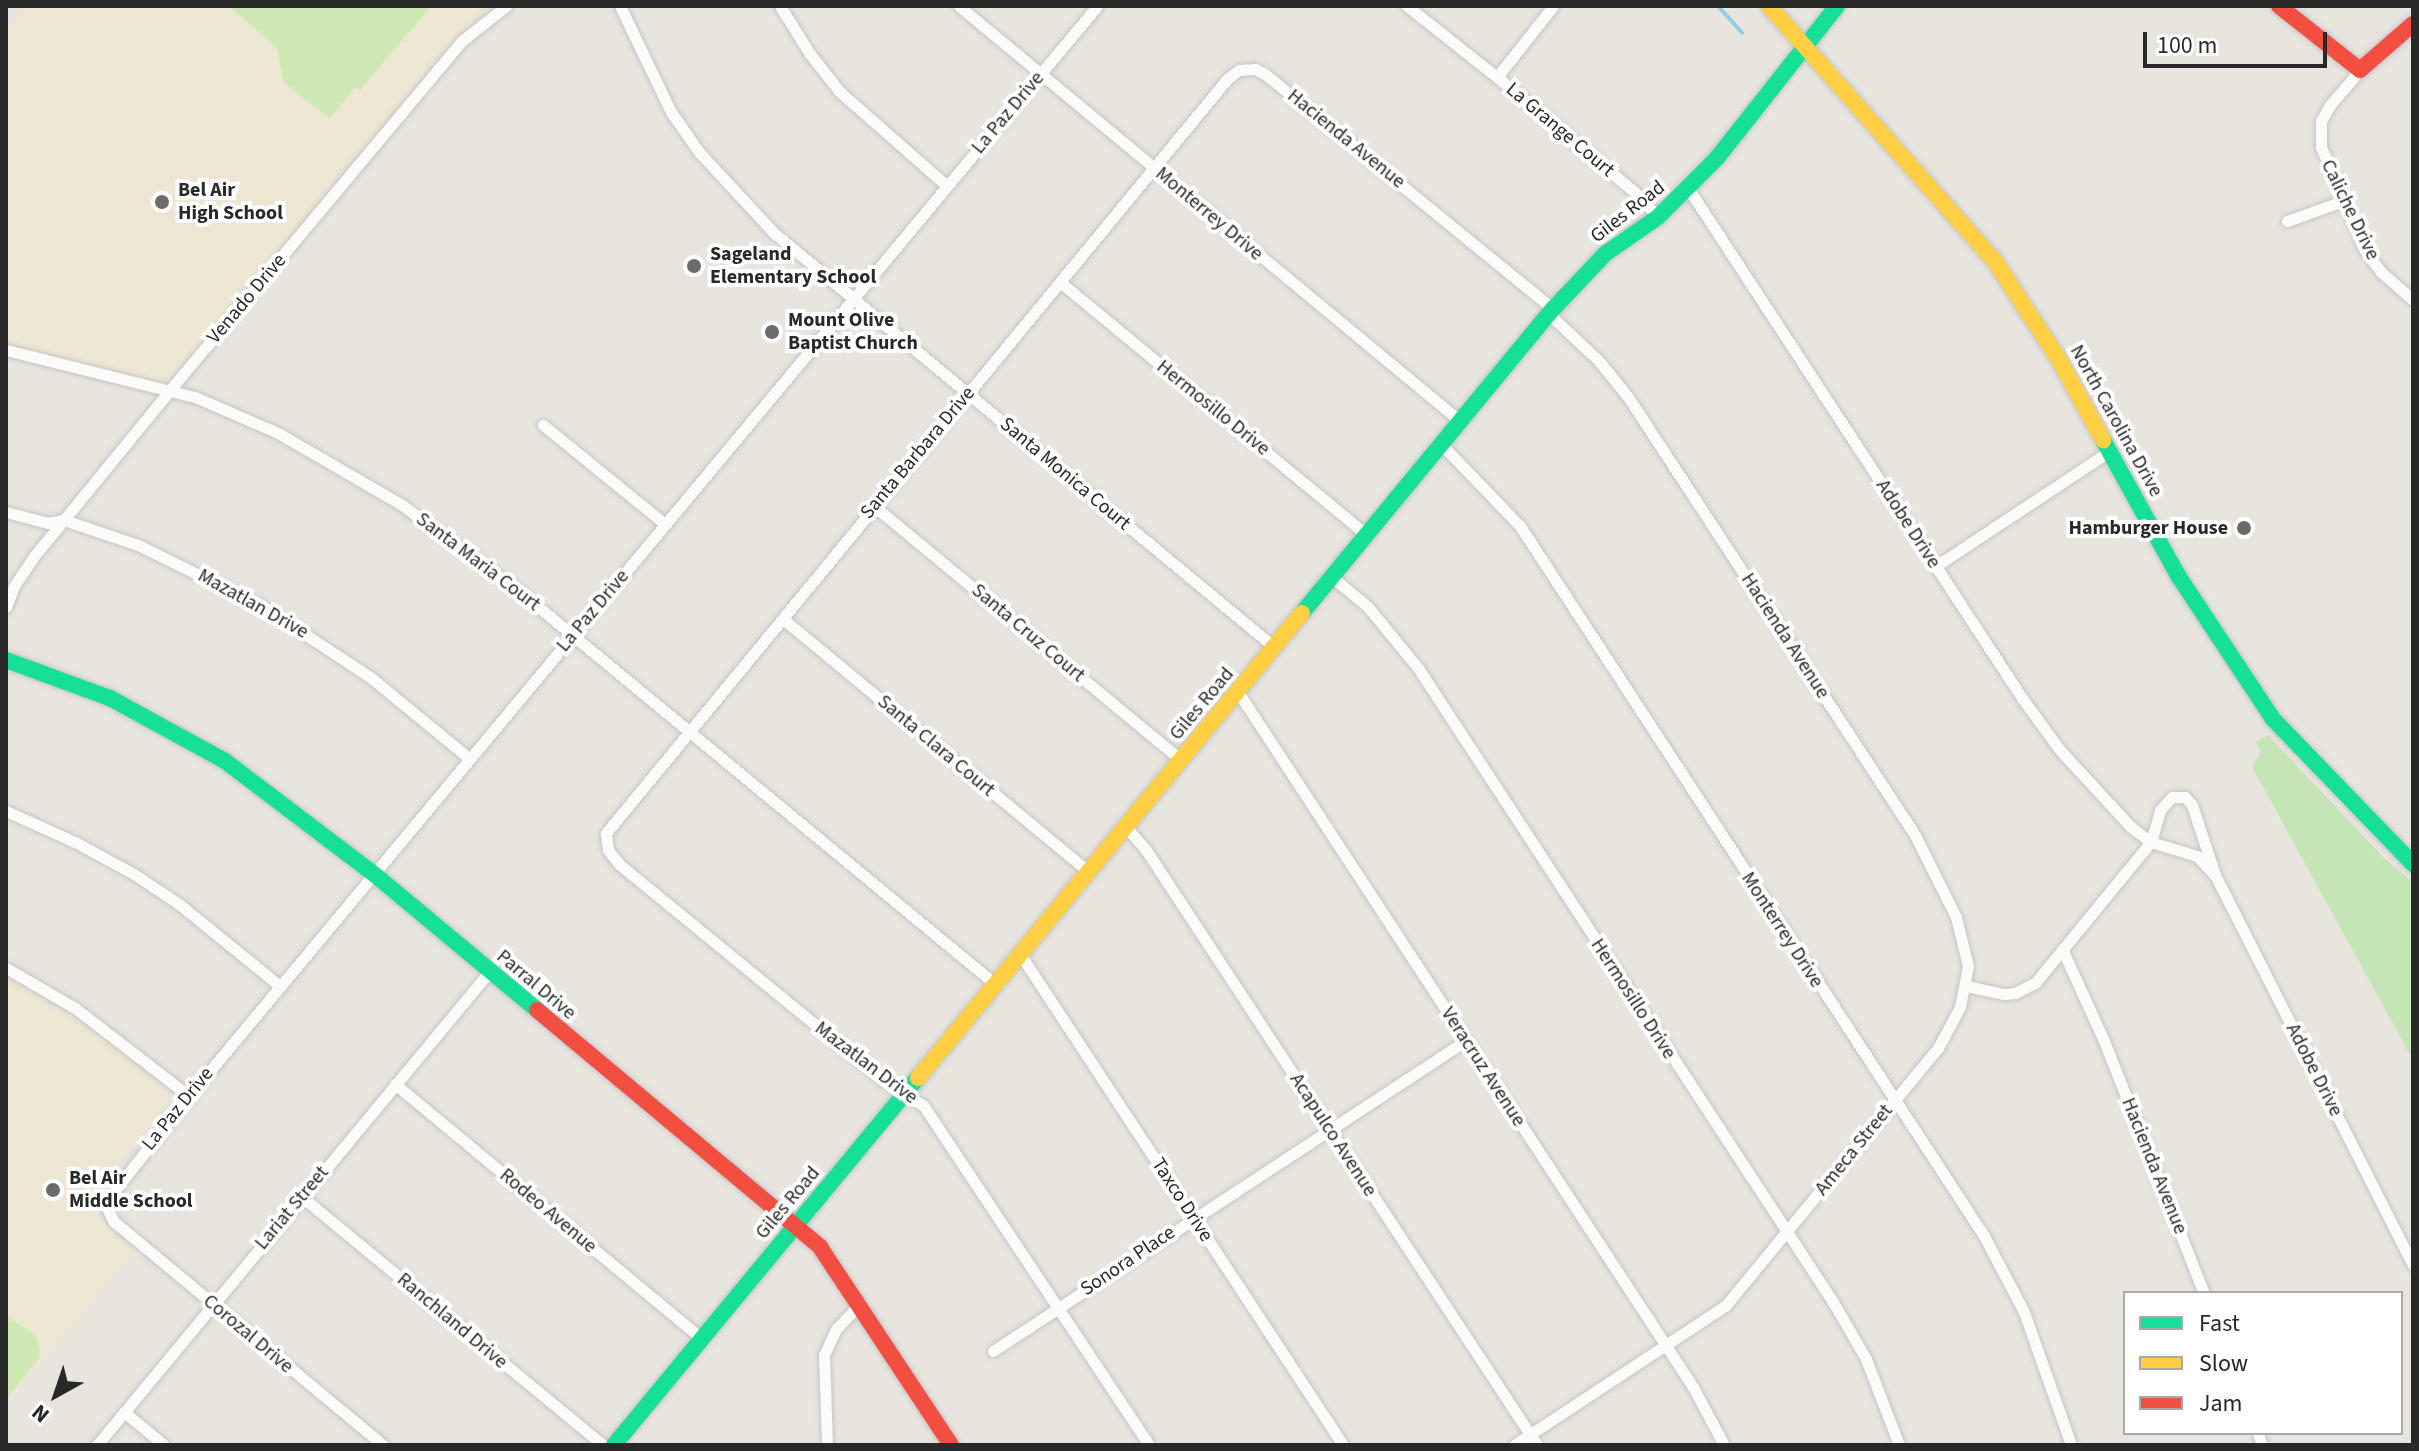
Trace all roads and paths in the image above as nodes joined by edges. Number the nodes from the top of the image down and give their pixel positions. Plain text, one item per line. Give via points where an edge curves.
1 (506, 6) edge
2 (620, 6) edge
3 (780, 6) edge
4 (959, 6) edge
5 (1097, 6) edge
6 (1407, 6) edge
7 (1553, 6) edge
8 (1769, 6) edge
9 (1837, 6) edge
10 (2279, 6) edge
11 (2413, 24) edge
12 (1805, 46) junction
13 (1246, 68) joint
14 (2360, 70) junction
15 (1040, 74) junction
16 (1497, 77) junction
17 (1155, 168) junction
18 (947, 186) junction
19 (1688, 188) junction
20 (2343, 201) junction
21 (1658, 217) junction
22 (2287, 221) dead end
23 (1060, 282) junction
24 (853, 299) junction
25 (2413, 300) edge
26 (1551, 311) junction
27 (6, 350) edge
28 (169, 391) junction
29 (967, 394) junction
30 (1460, 421) junction
31 (543, 425) dead end
32 (1442, 445) junction
33 (2110, 451) junction
34 (874, 506) junction
35 (6, 512) edge
36 (64, 520) junction
37 (665, 524) junction
38 (1367, 535) junction
39 (1936, 566) junction
40 (1332, 577) junction
41 (6, 607) edge
42 (783, 619) junction
43 (572, 636) junction
44 (1274, 647) junction
45 (6, 660) edge
46 (1238, 692) junction
47 (688, 731) junction
48 (470, 759) junction
49 (1181, 760) junction
50 (6, 811) edge
51 (1126, 827) junction
52 (2151, 842) junction
53 (608, 850) joint
54 (2413, 864) edge
55 (1089, 872) junction
56 (374, 874) junction
57 (2215, 875) junction
58 (2063, 951) junction
59 (1020, 954) junction
60 (6, 968) edge
61 (489, 972) junction
62 (995, 984) junction
63 (280, 986) junction
64 (1966, 986) junction
65 (1465, 1041) junction
66 (395, 1084) junction
67 (905, 1094) junction
68 (189, 1096) junction
69 (1895, 1100) junction
70 (1330, 1129) junction
71 (302, 1197) junction
72 (1193, 1217) junction
73 (114, 1222) joint
74 (796, 1226) junction
75 (1785, 1234) junction
76 (2413, 1265) edge
77 (2203, 1291) edge
78 (212, 1304) junction
79 (859, 1305) junction
80 (1058, 1308) junction
81 (701, 1338) junction
82 (1666, 1346) junction
83 (993, 1351) dead end
84 (124, 1412) junction
85 (1531, 1434) junction
86 (97, 1445) edge
87 (164, 1445) edge
88 (383, 1445) edge
89 (603, 1445) edge
90 (614, 1445) edge
91 (827, 1445) edge
92 (951, 1445) edge
93 (1149, 1445) edge
94 (1343, 1445) edge
95 (1514, 1445) edge
96 (1537, 1445) edge
97 (1724, 1445) edge
98 (1899, 1445) edge
99 (2071, 1445) edge

1 - 28 street, Venado Drive via 463,40
2 - 24 street, Santa Monica Court via 671,112 699,152 774,233
3 - 18 street via 840,92
4 - 15 street, Monterrey Drive
5 - 15 street, La Paz Drive
6 - 16 street, La Grange Court
7 - 16 street, La Grange Court
8 - 12 street, North Carolina Drive
9 - 12 street, Giles Road
10 - 14 street
11 - 14 street
12 - 19 street, Giles Road
12 - 33 street, North Carolina Drive via 1996,263
13 - 17 street, Santa Barbara Drive via 1227,79
13 - 26 street, Hacienda Avenue via 1275,81
14 - 20 street, Caliche Drive via 2321,121 2321,147
15 - 17 street, Monterrey Drive
15 - 18 street, La Paz Drive
16 - 21 street, La Grange Court
17 - 23 street, Santa Barbara Drive
17 - 30 street, Monterrey Drive
18 - 24 street, La Paz Drive
19 - 21 street, Giles Road
19 - 39 street, Adobe Drive
20 - 22 street
20 - 25 street, Caliche Drive via 2373,260
21 - 26 street, Giles Road via 1605,254
23 - 29 street, Santa Barbara Drive
23 - 38 street, Hermosillo Drive
24 - 29 street, Santa Monica Court
24 - 37 street, La Paz Drive
26 - 30 street, Giles Road
26 - 64 street, Hacienda Avenue via 1628,397 1915,835 1956,917 1968,966
27 - 28 street, Santa Maria Court
28 - 36 street, Venado Drive
28 - 43 street, Santa Maria Court via 236,413 341,467 450,537
29 - 34 street, Santa Barbara Drive
29 - 44 street, Santa Monica Court
30 - 32 street, Giles Road
31 - 37 street
32 - 38 street, Giles Road
32 - 69 street, Monterrey Drive via 1520,526
33 - 39 street
33 - 54 street, North Carolina Drive via 2211,630 2273,719 2356,811
34 - 42 street, Santa Barbara Drive
34 - 49 street, Santa Cruz Court
35 - 36 street, Mazatlan Drive via 48,523
36 - 41 street, Venado Drive via 14,586
36 - 48 street, Mazatlan Drive via 138,545 262,606 370,677
37 - 43 street, La Paz Drive
38 - 40 street, Giles Road
39 - 52 street, Adobe Drive via 2059,749 2113,810
40 - 44 street, Giles Road
40 - 75 street, Hermosillo Drive via 1368,607 1418,668
42 - 47 street, Santa Barbara Drive
42 - 55 street, Santa Clara Court
43 - 47 street, Santa Maria Court
43 - 48 street, La Paz Drive
44 - 46 street, Giles Road
45 - 56 street, Parral Drive via 110,698 225,761
46 - 49 street, Giles Road
46 - 65 street, Veracruz Avenue
47 - 53 street, Santa Barbara Drive via 611,826 605,841
47 - 62 street, Santa Maria Court
48 - 56 street, La Paz Drive
49 - 51 street, Giles Road
50 - 63 street via 134,874
51 - 55 street, Giles Road
51 - 70 street, Acapulco Avenue
52 - 57 street, Adobe Drive via 2197,856
52 - 57 street, Adobe Drive via 2160,810 2172,797 2185,797
52 - 58 street
53 - 67 street, Mazatlan Drive
55 - 59 street, Giles Road
56 - 61 street, Parral Drive
56 - 63 street, La Paz Drive
57 - 76 street, Adobe Drive
58 - 64 street via 2026,989 2004,994
58 - 77 street, Hacienda Avenue
59 - 62 street, Giles Road
59 - 72 street, Taxco Drive
60 - 68 street via 75,1008
61 - 66 street, Lariat Street
61 - 74 street, Parral Drive
62 - 67 street, Giles Road
63 - 68 street, La Paz Drive
64 - 69 street, Ameca Street via 1952,1025
65 - 70 street, Sonora Place
65 - 82 street, Veracruz Avenue
66 - 71 street, Lariat Street
66 - 81 street, Rodeo Avenue
67 - 74 street, Giles Road
67 - 80 street, Mazatlan Drive via 924,1106
68 - 73 street, La Paz Drive via 108,1199
69 - 75 street, Ameca Street
69 - 99 street, Monterrey Drive via 2003,1270 2024,1312
70 - 72 street, Sonora Place
70 - 85 street, Acapulco Avenue
71 - 78 street, Lariat Street
71 - 89 street, Ranchland Drive
72 - 80 street, Sonora Place
72 - 94 street, Taxco Drive
73 - 78 street, Corozal Drive
74 - 79 street, Parral Drive via 820,1247
74 - 81 street, Giles Road
75 - 82 street, Ameca Street via 1726,1305
75 - 98 street, Hermosillo Drive via 1855,1338
78 - 84 street, Lariat Street
78 - 88 street, Corozal Drive
79 - 91 street via 836,1329 824,1355
79 - 92 street, Parral Drive
80 - 83 street, Sonora Place
80 - 93 street, Mazatlan Drive
81 - 90 street, Giles Road
82 - 85 street, Ameca Street
82 - 97 street, Veracruz Avenue
84 - 86 street, Lariat Street
84 - 87 street
85 - 95 street, Ameca Street
85 - 96 street, Acapulco Avenue

